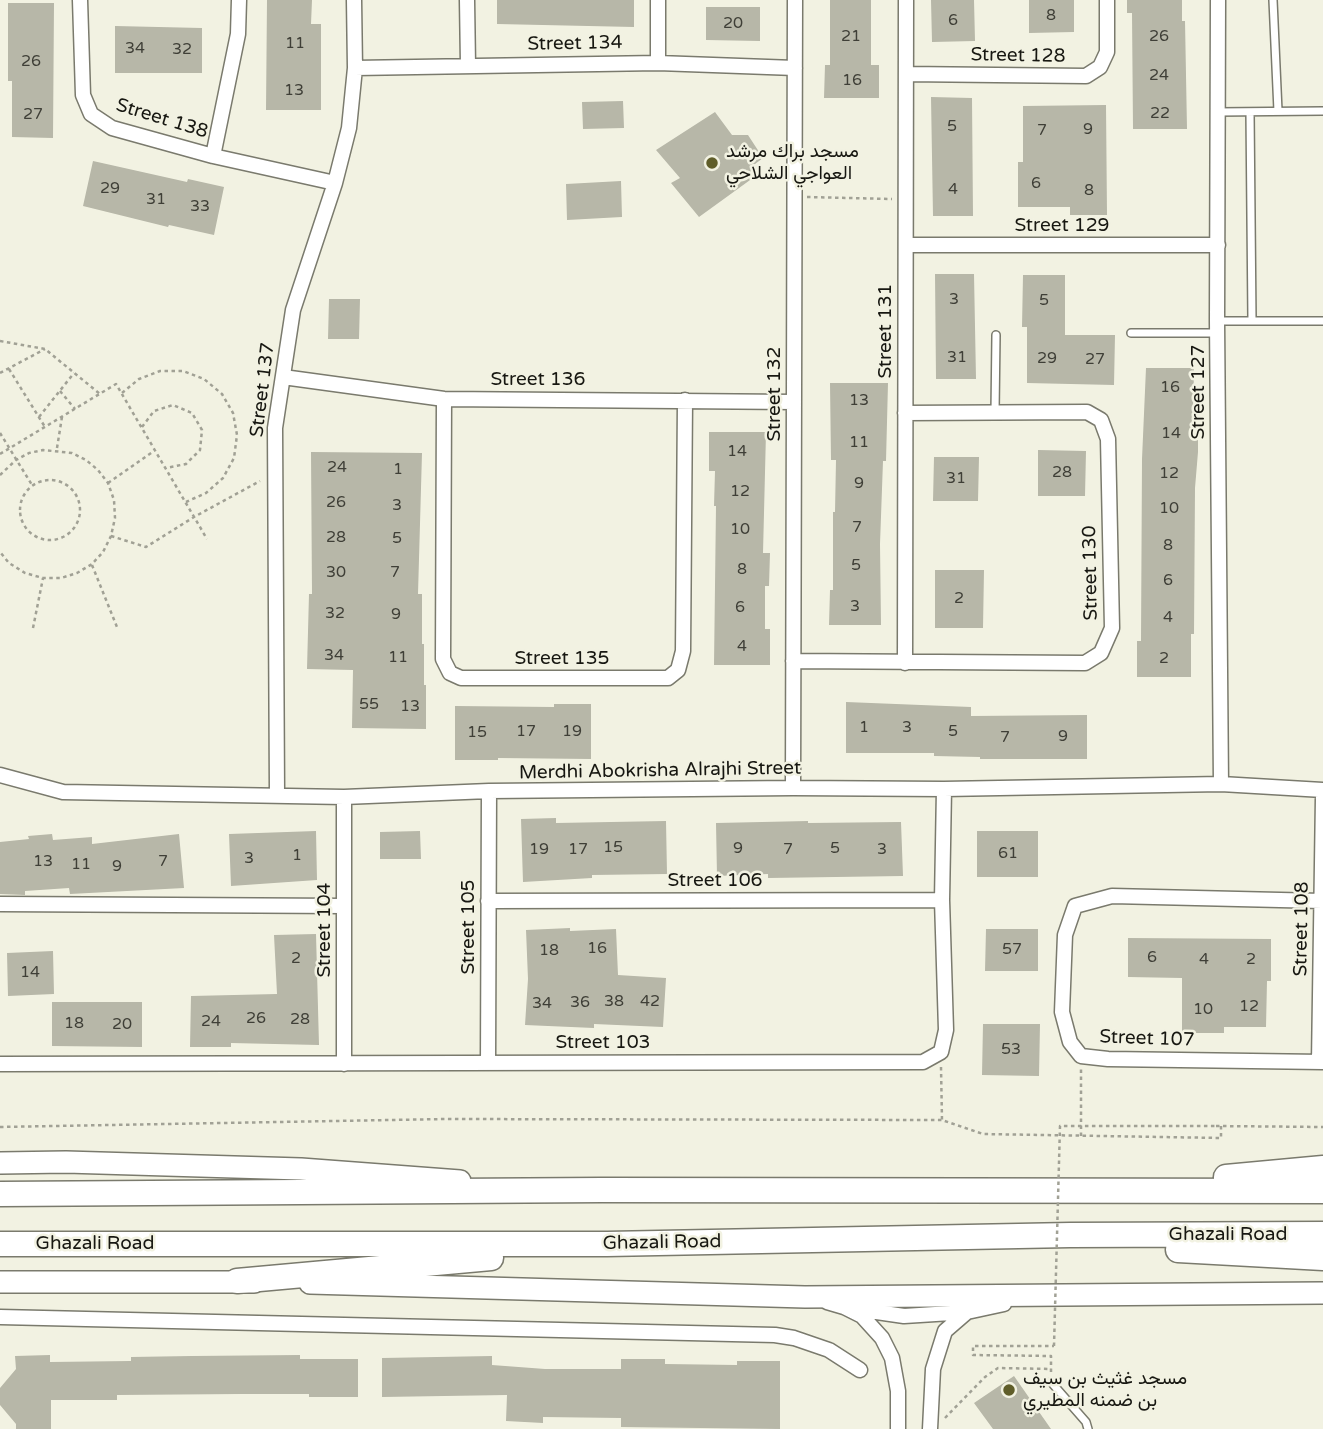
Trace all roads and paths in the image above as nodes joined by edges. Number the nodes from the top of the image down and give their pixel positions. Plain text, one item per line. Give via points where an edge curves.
1 (80, 0) edge
2 (239, 0) edge
3 (354, 0) edge
4 (467, 0) edge
5 (658, 0) edge
6 (795, 0) edge
7 (906, 0) edge
8 (1107, 0) edge
9 (1218, 0) edge
10 (1273, 0) edge
11 (658, 63) junction
12 (468, 65) junction
13 (355, 68) junction
14 (795, 68) junction
15 (906, 74) junction
16 (1278, 111) junction
17 (1323, 111) edge
18 (1218, 112) junction
19 (1250, 112) junction
20 (214, 156) junction
21 (335, 183) junction
22 (795, 197) junction
23 (906, 200) junction
24 (905, 245) junction
25 (1217, 246) junction
26 (1252, 321) junction
27 (1323, 321) edge
28 (1217, 327) junction
29 (1131, 333) dead end
30 (996, 335) dead end
31 (0, 341) edge
32 (45, 349) junction
33 (9, 369) junction
34 (0, 373) edge
35 (75, 373) junction
36 (283, 377) junction
37 (60, 391) junction
38 (122, 393) junction
39 (100, 394) junction
40 (444, 399) junction
41 (685, 400) junction
42 (794, 402) junction
43 (75, 409) junction
44 (995, 412) junction
45 (905, 413) junction
46 (38, 417) junction
47 (62, 417) junction
48 (142, 426) junction
49 (45, 427) junction
50 (0, 432) edge
51 (10, 448) junction
52 (57, 450) junction
53 (155, 451) junction
54 (0, 454) edge
55 (16, 460) junction
56 (166, 468) junction
57 (275, 473) junction
58 (0, 475) edge
59 (108, 483) junction
60 (32, 485) junction
61 (186, 502) junction
62 (194, 517) junction
63 (111, 536) junction
64 (206, 539) dead end
65 (0, 552) edge
66 (92, 564) junction
67 (43, 578) junction
68 (117, 627) dead end
69 (33, 628) dead end
70 (793, 661) junction
71 (905, 663) junction
72 (0, 775) edge
73 (1221, 785) junction
74 (793, 788) junction
75 (944, 789) junction
76 (1323, 790) edge
77 (489, 792) junction
78 (277, 794) junction
79 (344, 797) junction
80 (1323, 797) edge
81 (942, 900) junction
82 (488, 901) junction
83 (1322, 901) edge
84 (0, 904) edge
85 (344, 906) junction
86 (941, 1052) junction
87 (1082, 1056) junction
88 (1321, 1062) edge
89 (488, 1063) junction
90 (0, 1064) edge
91 (344, 1064) junction
92 (942, 1120) junction
93 (1221, 1126) junction
94 (0, 1127) edge
95 (1323, 1127) edge
96 (1081, 1136) junction
97 (0, 1163) edge
98 (1323, 1168) edge
99 (602, 1190) junction
100 (1323, 1191) edge
101 (1081, 1192) junction
102 (0, 1194) edge
103 (1323, 1234) edge
104 (1070, 1235) junction
105 (0, 1244) edge
106 (607, 1244) junction
107 (1323, 1258) edge
108 (0, 1282) edge
109 (237, 1282) junction
110 (1323, 1293) edge
111 (1044, 1294) junction
112 (805, 1297) junction
113 (844, 1307) junction
114 (967, 1312) junction
115 (0, 1317) edge
116 (1051, 1369) junction
117 (860, 1370) dead end
118 (1051, 1382) joint
119 (930, 1425) edge
120 (898, 1429) edge
121 (1088, 1429) edge

1 - 20 street, Street 138 via 83,95 91,114 112,128
2 - 20 street via 238,34
3 - 13 street, Street 137
4 - 12 street
5 - 11 street
6 - 14 street, Street 132
7 - 15 street, Street 131
8 - 15 street, Street 128 via 1107,52 1100,67 1086,76
9 - 18 street, Street 127
10 - 16 lane
11 - 12 street, Street 134
11 - 14 street, Street 134
12 - 13 street, Street 134
13 - 21 street, Street 137 via 349,128
14 - 22 street, Street 132
15 - 23 street, Street 131
16 - 17 lane
16 - 19 lane
18 - 19 lane
18 - 25 street, Street 127
19 - 26 lane
20 - 21 street, Street 138
21 - 36 street, Street 137 via 293,310
22 - 23 path
22 - 42 street, Street 132
23 - 24 street, Street 131
24 - 25 street, Street 129
24 - 45 street, Street 131
25 - 28 street, Street 127
26 - 27 lane
26 - 28 lane
28 - 29 lane
28 - 73 street, Street 127
30 - 44 lane
31 - 32 path
32 - 33 path
32 - 35 path
33 - 34 path
33 - 46 path
35 - 37 path
35 - 39 path
36 - 40 street, Street 136
36 - 57 street, Street 137 via 275,428
37 - 43 path
37 - 46 path
38 - 39 path via 116,384
38 - 48 path
38 - 61 path via 139,379 160,371 183,371 204,379 222,394 233,413 237,435 234,458 223,478
39 - 43 path
40 - 41 street, Street 136
40 - 41 street, Street 135 via 443,659 450,673 461,678 668,678 678,670 683,651
41 - 42 street, Street 136
42 - 70 street, Street 132
43 - 47 path
44 - 45 street, Street 130
44 - 71 street, Street 130 via 1087,412 1101,420 1108,439 1112,628 1101,653 1085,663
45 - 71 street, Street 131
46 - 49 path
47 - 49 path
47 - 52 path
48 - 53 path
48 - 56 path via 154,411 173,405 197,421 202,430 200,450 186,464
49 - 51 path
50 - 51 path
51 - 54 path
51 - 55 path
52 - 55 path
52 - 59 path via 86,460
53 - 56 path
53 - 59 path
55 - 58 path
55 - 60 path
56 - 61 path
57 - 62 path
57 - 78 street, Street 137
59 - 63 path via 114,500
60 - 60 path via 54,479 73,489 81,510 64,537 42,539 24,526 20,504
61 - 62 path
62 - 63 path via 146,547
62 - 64 path
63 - 66 path
65 - 67 path via 25,573
66 - 67 path via 61,578
66 - 68 path
67 - 69 path
70 - 71 street, Street 130
70 - 74 street, Street 132
72 - 78 street, Merdhi Abokrisha Alrajhi Street via 63,792
73 - 75 street, Merdhi Abokrisha Alrajhi Street
73 - 76 street, Merdhi Abokrisha Alrajhi Street
74 - 75 street, Merdhi Abokrisha Alrajhi Street
74 - 77 street, Merdhi Abokrisha Alrajhi Street
75 - 81 street
77 - 79 street, Merdhi Abokrisha Alrajhi Street
77 - 82 street, Street 105
78 - 79 street, Merdhi Abokrisha Alrajhi Street
79 - 85 street, Street 104
80 - 83 street, Street 108
81 - 82 street, Street 106
81 - 86 street via 946,1030
82 - 89 street, Street 105
83 - 87 street, Street 107 via 1112,896 1075,906 1065,936 1062,1012 1070,1042
83 - 88 street, Street 108
84 - 85 street
85 - 91 street, Street 104
86 - 89 street, Street 103 via 923,1062
86 - 92 path
87 - 88 street, Street 107
87 - 96 path
89 - 91 street, Street 103
90 - 91 street, Street 103
92 - 94 path via 445,1119
92 - 96 path via 983,1134
93 - 95 path
93 - 96 path via 1221,1138
93 - 116 path, bridge via 1060,1126 1054,1346 973,1346 973,1355 1051,1356
97 - 99 main road via 301,1169
98 - 101 highway
99 - 101 highway
99 - 102 highway
100 - 101 highway
103 - 104 highway, Ghazali Road
104 - 106 highway, Ghazali Road
104 - 107 highway via 1123,1246
105 - 106 highway, Ghazali Road
106 - 109 highway
108 - 109 main road
109 - 112 main road
110 - 111 main road
111 - 112 main road
111 - 114 street
112 - 113 street
113 - 114 street via 904,1316
113 - 120 street via 872,1325 892,1358
114 - 119 street via 946,1331 933,1369
115 - 117 street via 775,1335 829,1350
116 - 118 path
116 - 119 path via 998,1368 942,1421
118 - 121 lane

